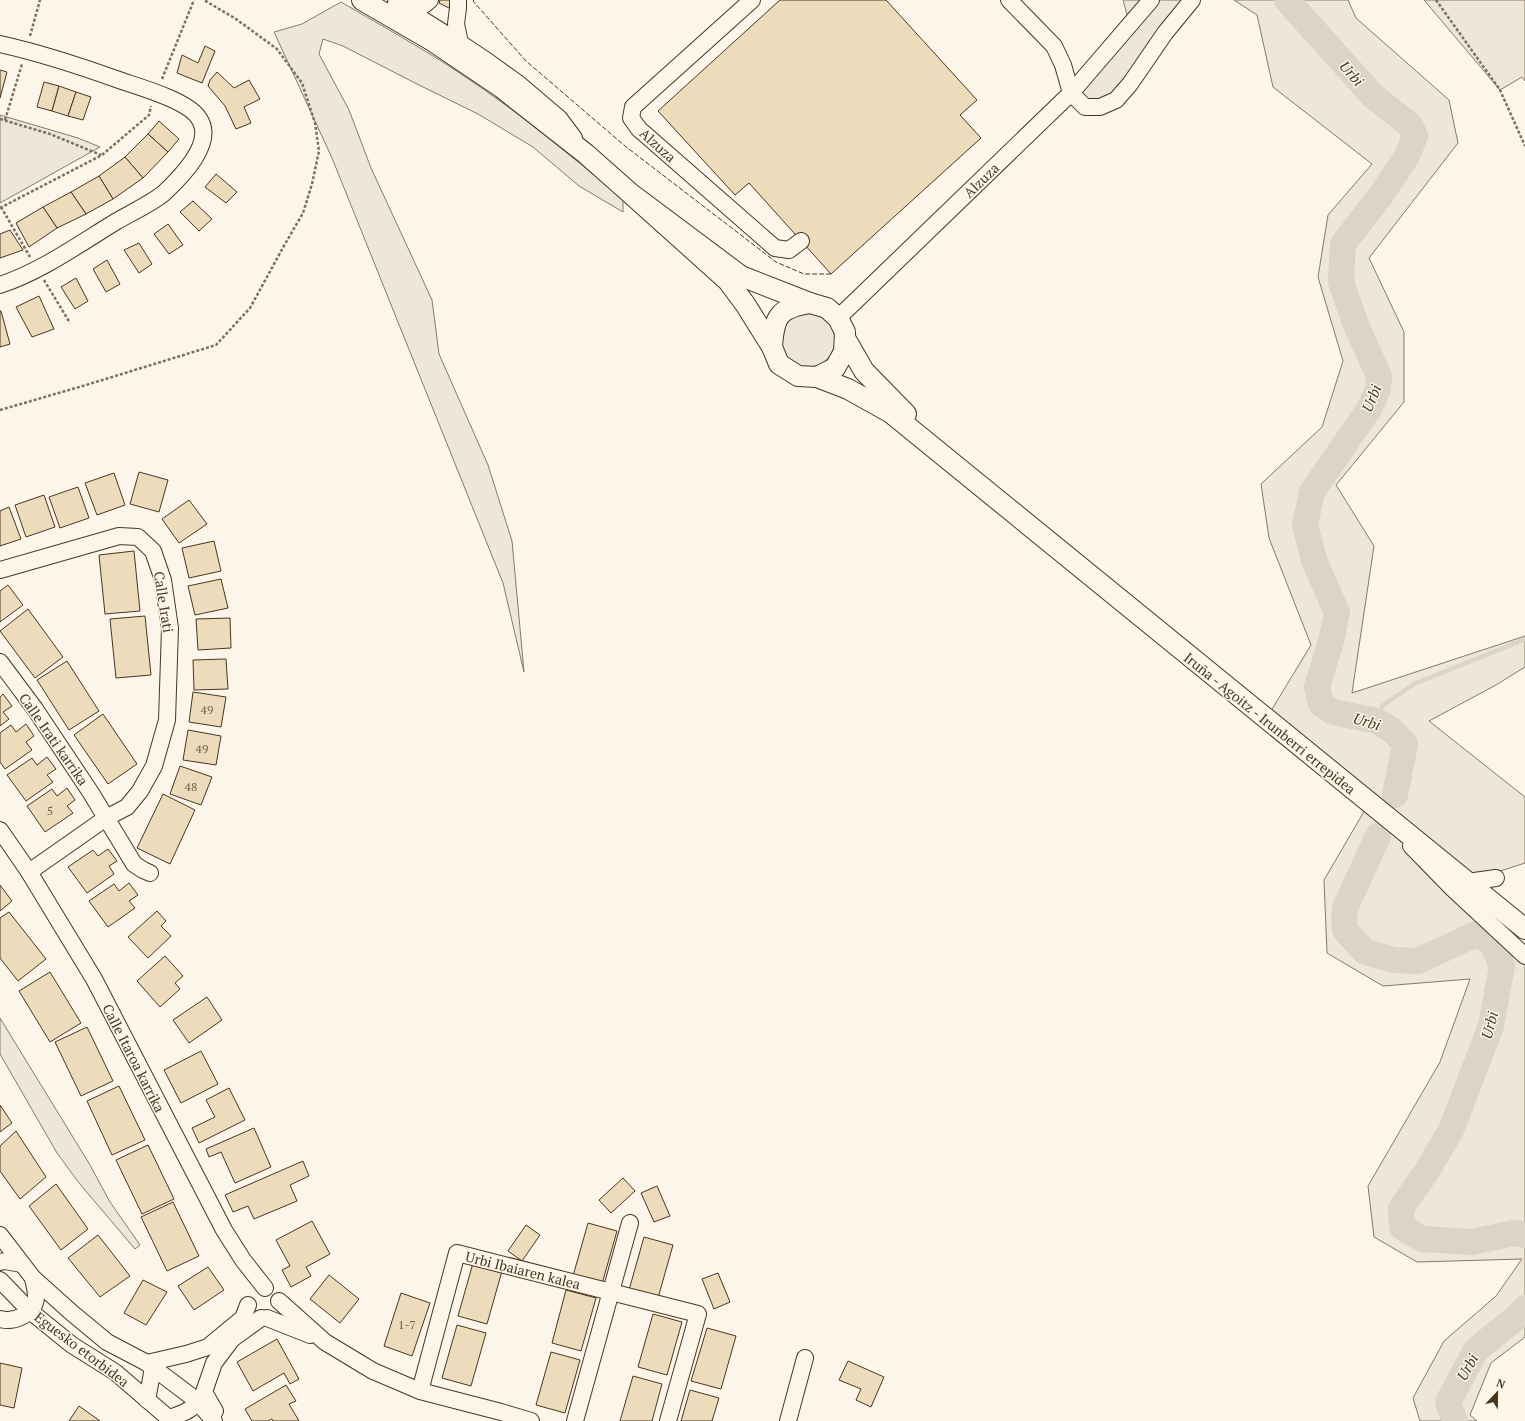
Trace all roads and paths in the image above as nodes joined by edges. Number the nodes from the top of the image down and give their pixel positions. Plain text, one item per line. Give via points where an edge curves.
1 (194, 0) edge
2 (204, 0) edge
3 (362, 0) edge
4 (430, 0) edge
5 (458, 0) edge
6 (752, 0) edge
7 (1009, 0) edge
8 (1151, 0) edge
9 (1192, 0) edge
10 (1436, 0) edge
11 (393, 2) edge
12 (460, 43) junction
13 (0, 44) edge
14 (156, 92) junction
15 (1071, 93) junction
16 (0, 119) edge
17 (1525, 146) edge
18 (586, 154) junction
19 (102, 155) junction
20 (630, 193) junction
21 (0, 208) edge
22 (801, 241) dead end
23 (0, 285) edge
24 (810, 303) junction
25 (838, 318) junction
26 (845, 338) junction
27 (772, 347) junction
28 (817, 377) junction
29 (0, 410) edge
30 (1016, 515) junction
31 (0, 570) edge
32 (0, 662) edge
33 (1369, 803) junction
34 (106, 818) junction
35 (0, 830) edge
36 (29, 872) junction
37 (150, 873) dead end
38 (1496, 878) dead end
39 (1467, 882) junction
40 (1525, 929) edge
41 (1525, 956) edge
42 (630, 1223) dead end
43 (0, 1235) edge
44 (0, 1262) edge
45 (22, 1264) junction
46 (33, 1278) junction
47 (0, 1280) edge
48 (265, 1288) junction
49 (610, 1292) junction
50 (279, 1301) junction
51 (248, 1305) junction
52 (30, 1311) junction
53 (264, 1318) junction
54 (0, 1319) edge
55 (325, 1342) junction
56 (804, 1358) dead end
57 (150, 1366) junction
58 (420, 1391) junction
59 (201, 1398) junction
60 (147, 1400) junction
61 (170, 1420) edge
62 (214, 1421) edge
63 (221, 1421) edge
64 (531, 1421) edge
65 (575, 1421) edge
66 (668, 1421) edge
67 (788, 1421) edge

1 - 14 path
2 - 29 path via 236,19 277,49 302,83 315,123 319,151 303,213 250,308 216,344
3 - 18 main road via 431,40 502,88
4 - 11 street via 424,5
5 - 12 street via 456,24
6 - 22 street, Alzuza via 633,107 631,118 639,129 775,248 789,250
7 - 15 street via 1054,46 1063,65
8 - 15 street, Alzuza
9 - 15 street via 1116,100 1100,107 1085,107
10 - 17 path via 1500,90
11 - 12 street
12 - 18 street via 519,84 559,118
13 - 14 street via 54,58
14 - 19 path via 149,115
14 - 23 street via 198,116 203,126 199,151 189,167 163,194 38,270
15 - 25 street, Alzuza
16 - 19 path via 50,134
18 - 20 main road
19 - 21 path
20 - 24 main road via 741,276
20 - 27 main road via 728,281
24 - 25 main road via 827,308
24 - 27 main road via 795,306 781,314 773,328
25 - 26 main road
26 - 28 main road via 844,352 835,368
26 - 30 main road via 864,371 897,406
27 - 28 main road via 779,364 798,376
28 - 30 main road via 848,389 891,413
30 - 33 main road, Iruña - Agoitz - Irunberri errepidea
31 - 34 street, Calle Irati via 119,536 138,537 153,551 163,580 170,628 167,720 154,766 140,791 127,807
32 - 34 street, Calle Irati karrika
33 - 39 main road, Iruña - Agoitz - Irunberri errepidea
33 - 41 street via 1453,889
34 - 36 street, Calle Irati
34 - 37 street via 134,864
35 - 36 street, Calle Itaroa karrika
36 - 48 street, Calle Itaroa karrika via 94,979 224,1230
38 - 39 street
39 - 40 main road, Iruña - Agoitz - Irunberri errepidea
42 - 49 street
43 - 45 street, Eguesko etorbidea
44 - 45 street
45 - 46 street, Eguesko etorbidea
46 - 52 street via 36,1298
46 - 57 street, Eguesko etorbidea via 107,1342
47 - 52 street, Eguesko etorbidea
48 - 50 street via 274,1292
48 - 51 street via 252,1292
49 - 58 street, Urbi Ibaiaren kalea via 457,1253
49 - 65 street
49 - 66 street, Urbi Ibaiaren kalea via 698,1314
50 - 53 street via 274,1314
50 - 55 street
51 - 53 street via 252,1314
51 - 57 street, Eguesko etorbidea via 243,1318 208,1347
52 - 54 street via 18,1319
52 - 60 street, Eguesko etorbidea via 72,1345 115,1372
53 - 55 street via 296,1328
53 - 59 street via 227,1345 214,1363
55 - 58 street via 372,1371
56 - 67 street
57 - 59 street, Eguesko etorbidea
57 - 60 street, Eguesko etorbidea
58 - 64 street
59 - 61 street, Eguesko etorbidea via 184,1414
59 - 62 street, Eguesko etorbidea
59 - 63 street, Eguesko etorbidea
60 - 61 street, Eguesko etorbidea

